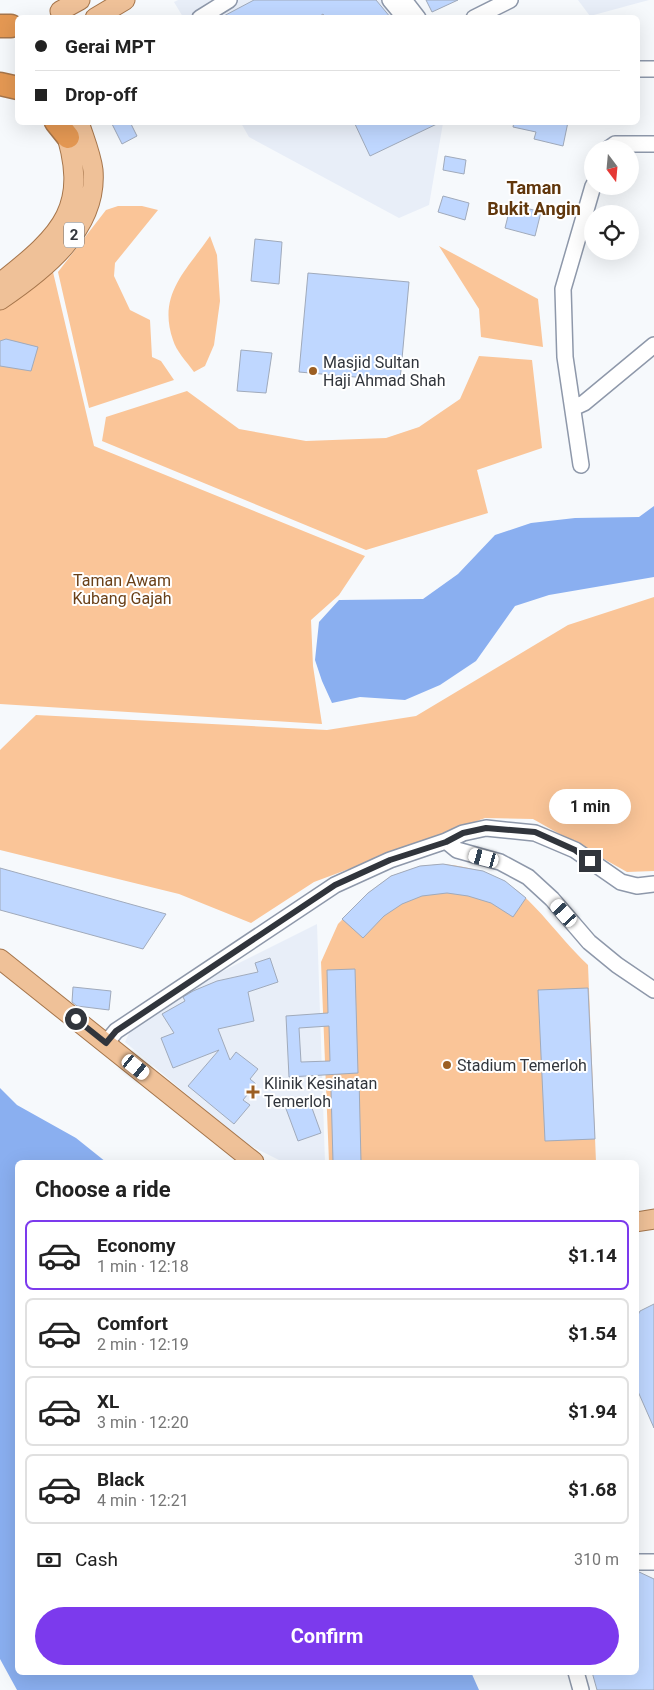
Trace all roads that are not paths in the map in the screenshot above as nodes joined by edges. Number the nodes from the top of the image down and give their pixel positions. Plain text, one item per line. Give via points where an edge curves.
1 (80, 0) edge
2 (125, 0) edge
3 (229, 0) edge
4 (390, 0) edge
5 (404, 0) edge
6 (510, 0) edge
7 (60, 10) edge
8 (99, 15) edge
9 (205, 15) edge
10 (402, 15) edge
11 (416, 15) edge
12 (480, 15) edge
13 (640, 69) edge
14 (654, 69) edge
15 (0, 84) edge
16 (15, 87) edge
17 (70, 129) edge
18 (639, 144) edge
19 (654, 144) edge
20 (590, 195) edge
21 (0, 283) edge
22 (0, 300) edge
23 (654, 345) edge
24 (573, 408) junction
25 (581, 464) dead end
26 (446, 842) junction
27 (654, 884) edge
28 (0, 959) edge
29 (654, 990) edge
30 (106, 1043) junction
31 (252, 1160) edge
32 (654, 1219) edge
33 (639, 1222) edge
34 (639, 1562) edge
35 (654, 1562) edge
36 (577, 1675) edge
37 (582, 1690) edge

1 - 7 main road
2 - 8 main road
3 - 9 street
4 - 10 street
5 - 11 street
6 - 12 street
13 - 14 street
15 - 16 highway
17 - 21 main road, 2 via 75,182 66,216 32,258
17 - 22 main road, 2 via 90,155 93,179 90,203 72,238 49,262
18 - 19 street
20 - 24 street via 563,288 566,357
23 - 24 street via 584,404
24 - 25 street
26 - 27 street via 463,833 486,828 535,832 575,850 621,882 637,886
26 - 29 street via 457,850 500,862 528,877 589,942 617,966
26 - 30 street via 390,860 335,885 116,1031
28 - 30 main road
30 - 31 main road
32 - 33 main road
34 - 35 street
36 - 37 street

